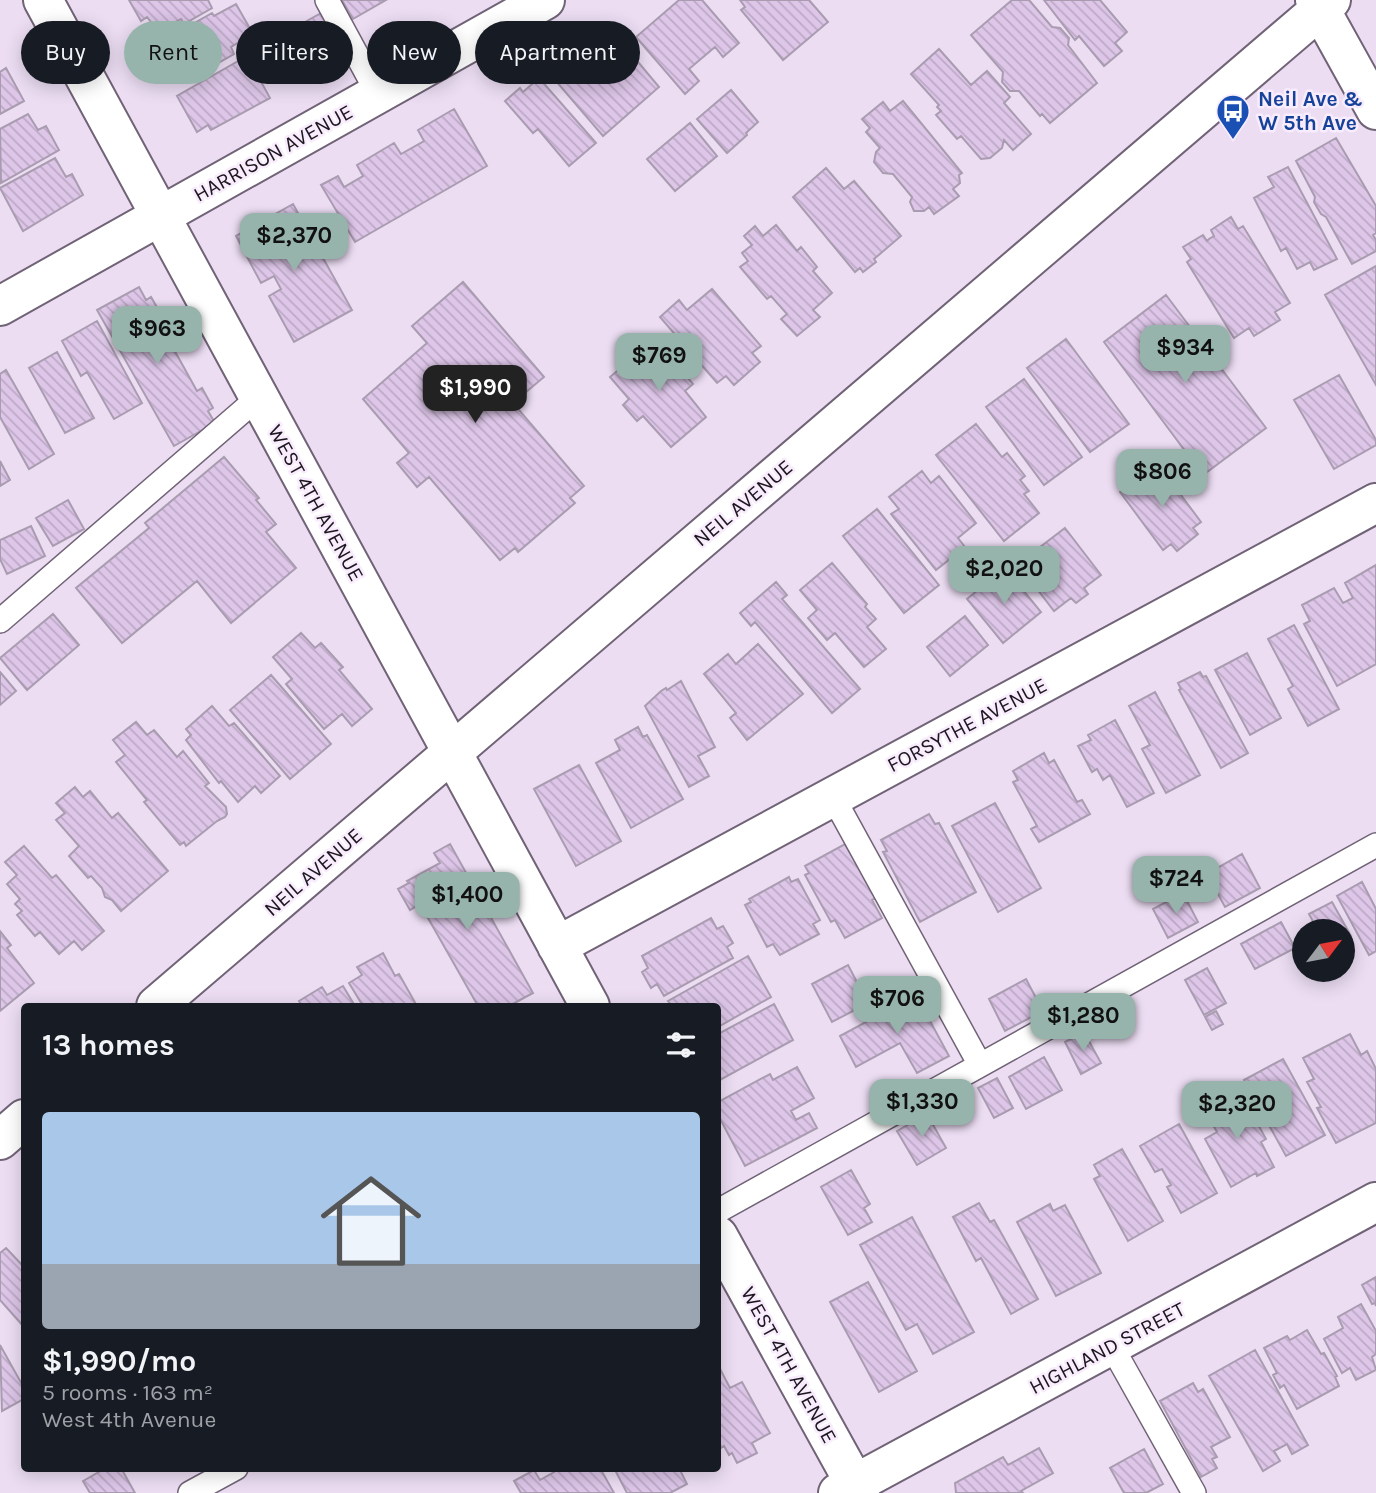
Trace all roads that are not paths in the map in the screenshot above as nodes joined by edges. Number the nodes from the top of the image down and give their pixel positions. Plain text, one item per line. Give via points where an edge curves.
1 (43, 0) edge
2 (327, 0) edge
3 (545, 0) edge
4 (1322, 3) edge
5 (378, 94) junction
6 (1376, 110) edge
7 (160, 216) junction
8 (0, 306) edge
9 (259, 397) junction
10 (1376, 503) edge
11 (0, 621) edge
12 (452, 752) junction
13 (833, 797) junction
14 (1376, 845) edge
15 (557, 946) junction
16 (159, 1003) edge
17 (586, 1003) edge
18 (980, 1065) junction
19 (21, 1122) edge
20 (0, 1140) edge
21 (1376, 1202) edge
22 (721, 1209) edge
23 (721, 1243) edge
24 (1111, 1345) junction
25 (229, 1472) edge
26 (851, 1490) edge
27 (190, 1493) edge
28 (1194, 1493) edge

1 - 7 street, WEST 4TH AVENUE
2 - 5 lane
3 - 5 street, HARRISON AVENUE
4 - 6 street
4 - 12 street, NEIL AVENUE
5 - 7 street, HARRISON AVENUE
7 - 8 street, HARRISON AVENUE
7 - 9 street, WEST 4TH AVENUE
9 - 11 lane
9 - 12 street, WEST 4TH AVENUE
10 - 13 street, FORSYTHE AVENUE
12 - 15 street, WEST 4TH AVENUE
12 - 16 street, NEIL AVENUE
13 - 15 street, FORSYTHE AVENUE
13 - 18 lane
14 - 18 lane
15 - 17 street, WEST 4TH AVENUE
18 - 22 lane
19 - 20 street
21 - 24 street, HIGHLAND STREET
23 - 26 street, WEST 4TH AVENUE
24 - 26 street, HIGHLAND STREET
24 - 28 lane
25 - 27 lane

